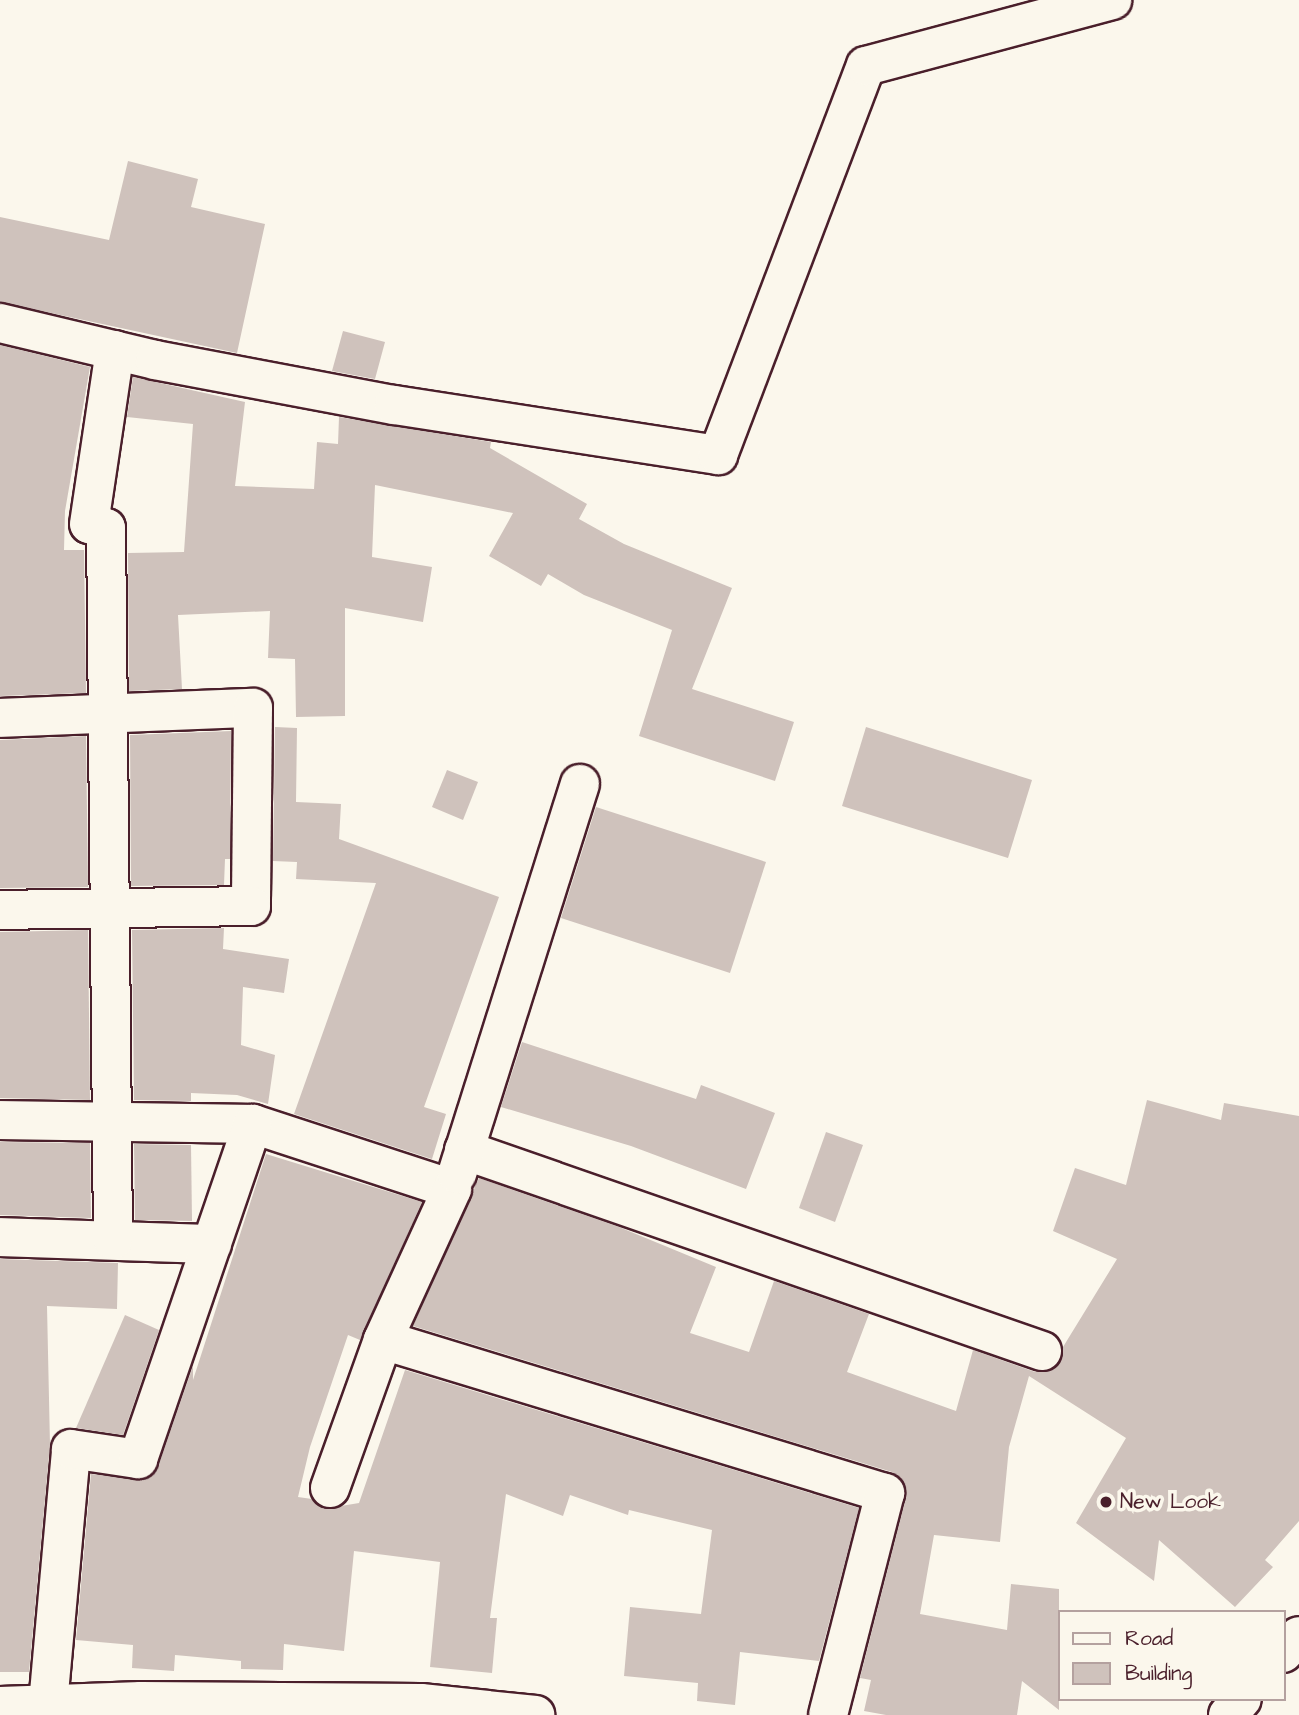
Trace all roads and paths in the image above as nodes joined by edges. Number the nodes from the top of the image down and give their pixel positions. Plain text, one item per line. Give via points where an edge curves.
1 (1112, 0) edge
2 (0, 323) edge
3 (115, 350) junction
4 (107, 716) junction
5 (0, 718) edge
6 (580, 784) dead end
7 (112, 908) junction
8 (0, 911) edge
9 (0, 1121) edge
10 (114, 1122) junction
11 (253, 1124) junction
12 (464, 1150) junction
13 (452, 1189) junction
14 (0, 1237) edge
15 (113, 1240) junction
16 (212, 1244) junction
17 (383, 1340) junction
18 (1042, 1351) dead end
19 (330, 1488) dead end
20 (1299, 1636) edge
21 (1285, 1651) edge
22 (1240, 1701) edge
23 (0, 1706) edge
24 (51, 1710) edge
25 (534, 1715) edge
26 (828, 1715) edge
27 (1228, 1715) edge

1 - 3 main road via 866,66 718,455 394,405
2 - 3 main road
3 - 4 main road via 89,524 106,528
4 - 5 main road
4 - 7 main road
4 - 7 main road via 253,708 251,906
6 - 12 main road
7 - 8 main road
7 - 10 main road
9 - 10 main road
10 - 11 main road
10 - 15 main road
11 - 13 main road
11 - 16 main road
12 - 13 main road
12 - 18 main road
13 - 17 main road
14 - 15 main road
15 - 16 main road
16 - 24 main road via 138,1460 71,1449
17 - 19 main road
17 - 26 main road via 885,1493
20 - 21 main road
22 - 27 main road
23 - 24 main road
24 - 25 main road via 141,1700 422,1703

